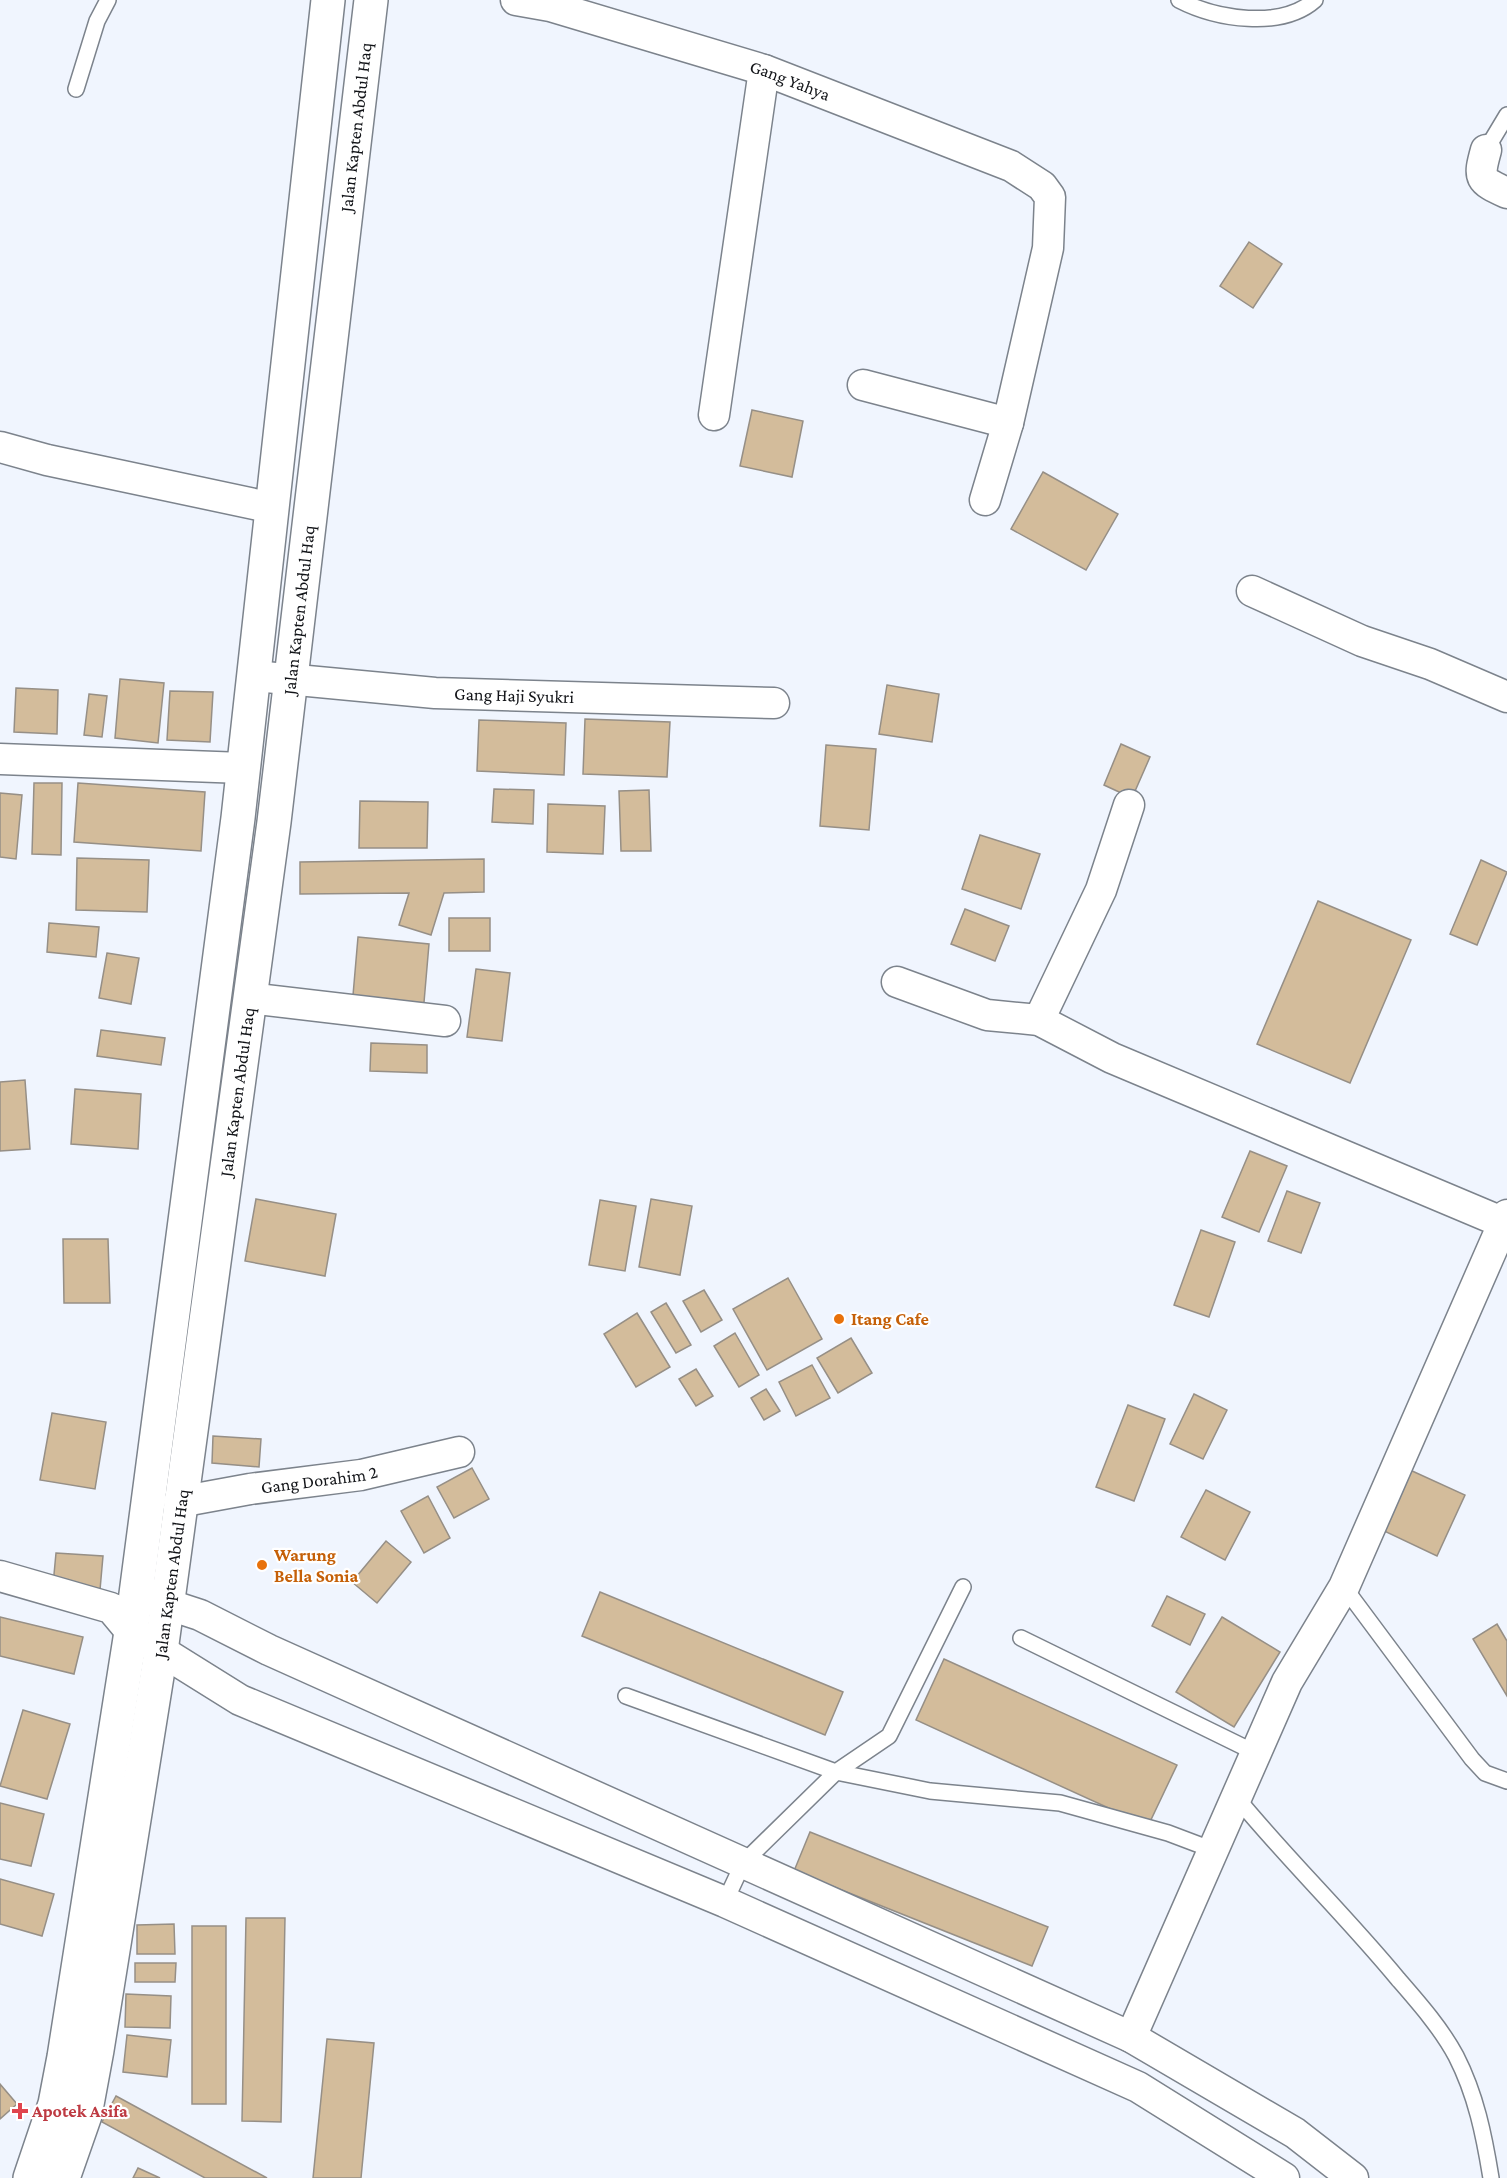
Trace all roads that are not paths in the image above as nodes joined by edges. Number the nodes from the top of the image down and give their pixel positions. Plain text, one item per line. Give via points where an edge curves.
1 (108, 0) edge
2 (328, 0) edge
3 (371, 0) edge
4 (516, 0) edge
5 (1179, 0) edge
6 (1315, 0) edge
7 (764, 70) junction
8 (318, 82) junction
9 (76, 89) dead end
10 (360, 89) junction
11 (1507, 115) edge
12 (1486, 150) joint
13 (1507, 193) edge
14 (863, 385) dead end
15 (714, 415) dead end
16 (1008, 423) junction
17 (0, 447) edge
18 (985, 500) dead end
19 (273, 508) junction
20 (1252, 591) dead end
21 (254, 676) junction
22 (290, 678) junction
23 (1507, 697) edge
24 (774, 703) dead end
25 (0, 759) edge
26 (243, 768) junction
27 (1129, 805) dead end
28 (897, 982) dead end
29 (249, 998) junction
30 (1040, 1020) junction
31 (445, 1021) dead end
32 (186, 1204) junction
33 (220, 1210) junction
34 (1505, 1219) edge
35 (459, 1452) dead end
36 (179, 1502) junction
37 (0, 1576) edge
38 (963, 1587) dead end
39 (1344, 1587) junction
40 (165, 1603) junction
41 (125, 1611) junction
42 (1022, 1638) dead end
43 (161, 1651) junction
44 (626, 1696) dead end
45 (1256, 1753) junction
46 (836, 1772) junction
47 (1507, 1781) edge
48 (1237, 1798) junction
49 (1213, 1850) junction
50 (743, 1863) junction
51 (725, 1902) junction
52 (1131, 2037) junction
53 (30, 2178) edge
54 (63, 2178) edge
55 (1284, 2178) edge
56 (1353, 2178) edge
57 (1491, 2178) edge

1 - 9 lane via 97,21
2 - 8 street, Jalan Kapten Abdul Haq
3 - 10 street, Jalan Kapten Abdul Haq
4 - 7 street, Gang Yahya via 550,6
5 - 6 lane via 1239,18 1272,19
7 - 15 street
7 - 16 street, Gang Yahya via 1011,166 1042,186 1050,198 1048,248
8 - 10 street
8 - 19 street, Jalan Kapten Abdul Haq
10 - 22 street, Jalan Kapten Abdul Haq
11 - 12 lane
12 - 13 street via 1482,179
14 - 16 street
16 - 18 street
17 - 19 street
19 - 21 street, Jalan Kapten Abdul Haq
20 - 23 street via 1362,641 1430,664
21 - 22 street, Gang Haji Syukri
21 - 26 street, Jalan Kapten Abdul Haq
22 - 24 street, Gang Haji Syukri via 435,693
22 - 29 street, Jalan Kapten Abdul Haq
25 - 26 street
26 - 32 street, Jalan Kapten Abdul Haq
27 - 30 street via 1101,890
28 - 30 street via 987,1015
29 - 31 street
29 - 33 street, Jalan Kapten Abdul Haq
30 - 34 street via 1112,1058
32 - 33 street
32 - 41 street, Jalan Kapten Abdul Haq
33 - 36 street, Jalan Kapten Abdul Haq
34 - 39 street
35 - 36 street, Gang Dorahim 2 via 361,1475
36 - 40 street, Jalan Kapten Abdul Haq
37 - 41 street
38 - 46 lane via 889,1736
39 - 45 street via 1287,1682
39 - 47 lane via 1472,1759 1485,1773
40 - 41 street
40 - 43 street, Jalan Kapten Abdul Haq
40 - 50 street via 200,1615 269,1650
41 - 43 street
41 - 53 street, Jalan Kapten Abdul Haq via 64,2057 55,2104
42 - 45 lane
43 - 51 street via 240,1700
43 - 54 street, Jalan Kapten Abdul Haq via 93,2072 85,2115
44 - 46 lane
45 - 48 street
46 - 49 lane via 930,1791 1060,1803 1168,1833
46 - 50 lane
48 - 49 street
48 - 57 lane via 1360,1933 1424,2009 1455,2055 1479,2111
49 - 52 street
50 - 51 lane
50 - 52 street
51 - 55 street via 1138,2087
52 - 56 street via 1295,2133

